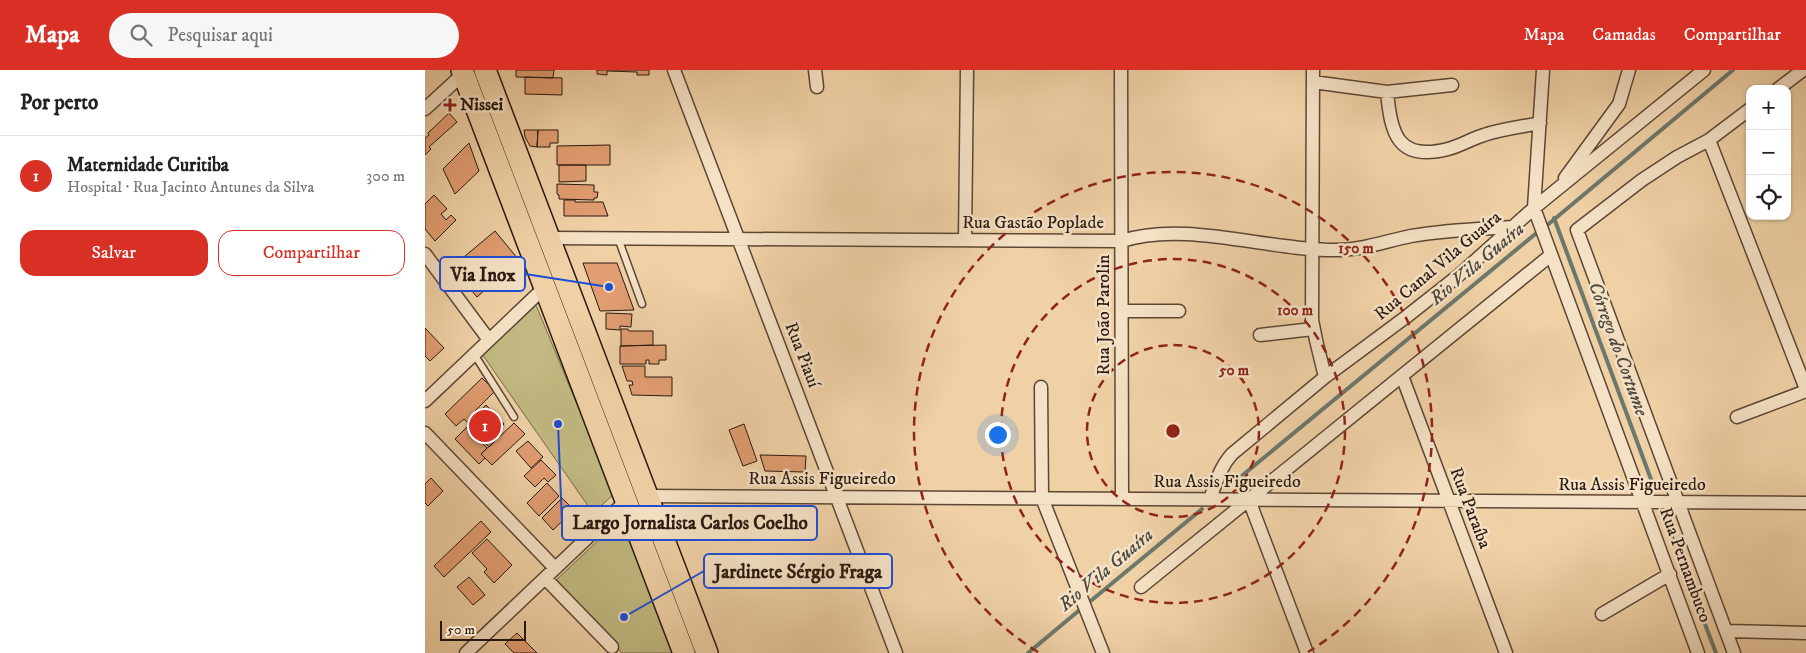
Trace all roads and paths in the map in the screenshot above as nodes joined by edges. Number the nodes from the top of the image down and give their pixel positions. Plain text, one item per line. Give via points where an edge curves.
1 (485, 70) edge
2 (674, 70) edge
3 (815, 70) edge
4 (967, 70) edge
5 (1121, 70) edge
6 (1543, 70) edge
7 (1629, 70) edge
8 (1705, 70) edge
9 (1803, 70) edge
10 (463, 72) edge
11 (1313, 76) edge
12 (1452, 85) dead end
13 (1783, 85) edge
14 (817, 87) dead end
15 (1387, 92) junction
16 (425, 109) edge
17 (1746, 113) edge
18 (1540, 123) junction
19 (1709, 140) junction
20 (1557, 189) junction
21 (1534, 208) junction
22 (1513, 227) junction
23 (549, 238) junction
24 (618, 238) junction
25 (739, 239) junction
26 (965, 240) junction
27 (1122, 241) junction
28 (1312, 248) junction
29 (425, 254) edge
30 (1551, 255) junction
31 (557, 260) junction
32 (545, 287) junction
33 (643, 304) dead end
34 (1122, 311) junction
35 (1179, 311) dead end
36 (1313, 329) junction
37 (1260, 334) dead end
38 (489, 340) junction
39 (474, 354) junction
40 (1325, 376) junction
41 (1402, 376) junction
42 (1041, 387) dead end
43 (1806, 390) edge
44 (425, 400) edge
45 (514, 417) dead end
46 (1737, 417) dead end
47 (425, 433) edge
48 (647, 496) junction
49 (837, 497) junction
50 (1042, 498) junction
51 (1122, 499) junction
52 (1210, 499) junction
53 (1249, 500) junction
54 (626, 501) junction
55 (1449, 502) junction
56 (1643, 502) junction
57 (1678, 502) junction
58 (1806, 503) edge
59 (555, 568) junction
60 (1670, 574) junction
61 (545, 578) junction
62 (1141, 587) dead end
63 (1602, 614) dead end
64 (1726, 631) junction
65 (1806, 633) edge
66 (612, 647) dead end
67 (466, 653) edge
68 (684, 653) edge
69 (707, 653) edge
70 (897, 653) edge
71 (1103, 653) edge
72 (1307, 653) edge
73 (1506, 653) edge
74 (1698, 653) edge
75 (1734, 653) edge

1 - 23 main road
2 - 25 street, Rua Piauí
3 - 14 street
4 - 26 street
5 - 27 street, Rua João Parolin
6 - 18 street, Rua Pernambuco
7 - 20 street via 1619,104
8 - 20 street, Rua Canal Vila Guaíra
9 - 13 street
10 - 16 street
10 - 32 main road
11 - 15 street
11 - 28 street
12 - 15 street
15 - 18 street via 1389,116 1396,137 1409,148 1420,151 1448,149 1483,135
17 - 19 street
18 - 21 street, Rua Pernambuco
19 - 43 street
19 - 57 street, Rua Pernambuco via 1642,180 1577,230
20 - 21 street, Rua Canal Vila Guaíra
21 - 22 street, Rua Canal Vila Guaíra
21 - 30 street, Rua Pernambuco
22 - 28 street, Rua Gastão Poplade via 1429,233 1347,250
22 - 40 street, Rua Canal Vila Guaíra via 1414,311
23 - 24 street, Rua Gastão Poplade
23 - 31 main road
24 - 25 street, Rua Gastão Poplade
24 - 33 lane
25 - 26 street, Rua Gastão Poplade
25 - 49 street, Rua Piauí
26 - 27 street, Rua Gastão Poplade
27 - 28 street, Rua Gastão Poplade via 1143,235 1181,234
27 - 34 street, Rua João Parolin
28 - 36 street
29 - 38 street
30 - 41 street
30 - 56 street, Rua Pernambuco
31 - 32 street
31 - 48 main road
32 - 38 street
32 - 54 main road
34 - 35 street
34 - 51 street, Rua João Parolin
36 - 37 street
36 - 40 street
38 - 39 street
39 - 44 street
39 - 45 lane
40 - 52 street, Rua Canal Vila Guaíra via 1232,454 1220,472
41 - 53 street
41 - 55 street, Rua Paraíba
42 - 50 street
43 - 46 street
47 - 59 street
48 - 49 street, Rua Assis Figueiredo
48 - 69 main road
49 - 50 street, Rua Assis Figueiredo
49 - 70 street, Rua Piauí
50 - 51 street, Rua Assis Figueiredo
50 - 71 street
51 - 52 street, Rua Assis Figueiredo
52 - 53 street, Rua Assis Figueiredo
53 - 55 street, Rua Assis Figueiredo
53 - 62 street
53 - 72 street
54 - 59 street
54 - 68 main road
55 - 56 street, Rua Assis Figueiredo
55 - 73 street, Rua Paraíba
56 - 57 street, Rua Assis Figueiredo
56 - 60 street, Rua Pernambuco
57 - 58 street, Rua Assis Figueiredo
57 - 64 street, Rua Pernambuco
59 - 61 street
60 - 63 street
60 - 74 street, Rua Pernambuco
61 - 66 street
61 - 67 street
64 - 65 street
64 - 75 street, Rua Pernambuco

